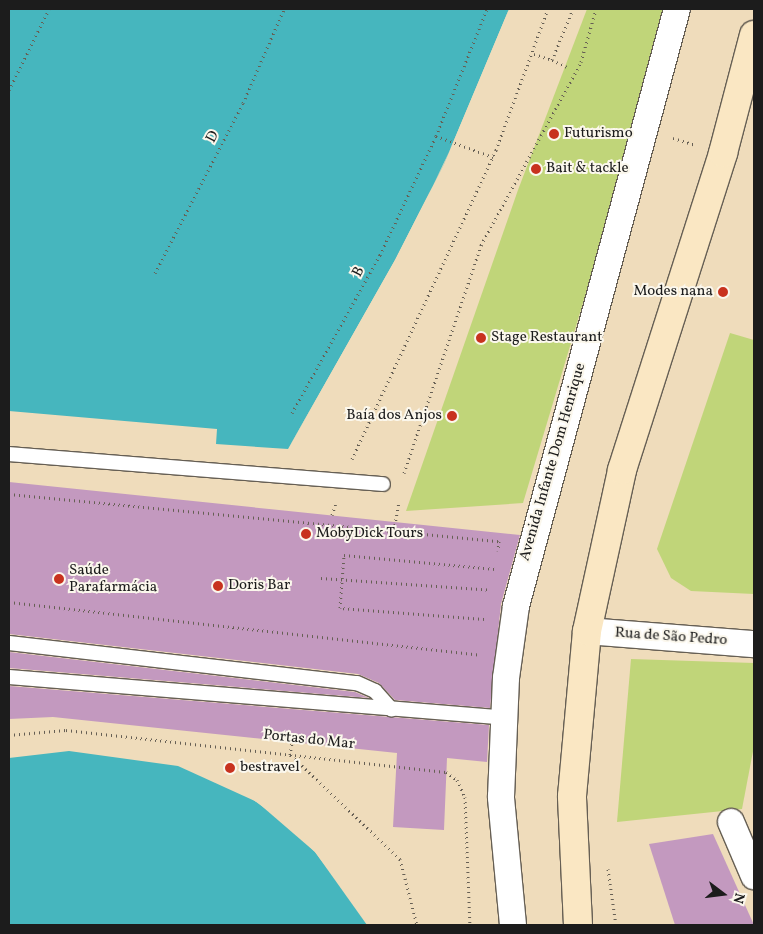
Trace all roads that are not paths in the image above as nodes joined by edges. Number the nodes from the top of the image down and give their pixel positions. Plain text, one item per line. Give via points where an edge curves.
1 (678, 9) edge
2 (754, 35) edge
3 (9, 454) edge
4 (383, 484) dead end
5 (587, 631) junction
6 (9, 642) edge
7 (754, 644) edge
8 (9, 677) edge
9 (392, 710) junction
10 (493, 718) dead end
11 (731, 822) dead end
12 (754, 876) edge
13 (513, 925) edge
14 (578, 925) edge

1 - 13 street, Avenida Infante Dom Henrique via 519,592 506,678 501,797
2 - 5 main road via 722,153 622,470
3 - 4 lane via 341,484
5 - 7 street, Rua de São Pedro
5 - 14 main road via 572,796
6 - 9 lane via 357,683 375,691
8 - 9 lane
9 - 10 lane
11 - 12 street

